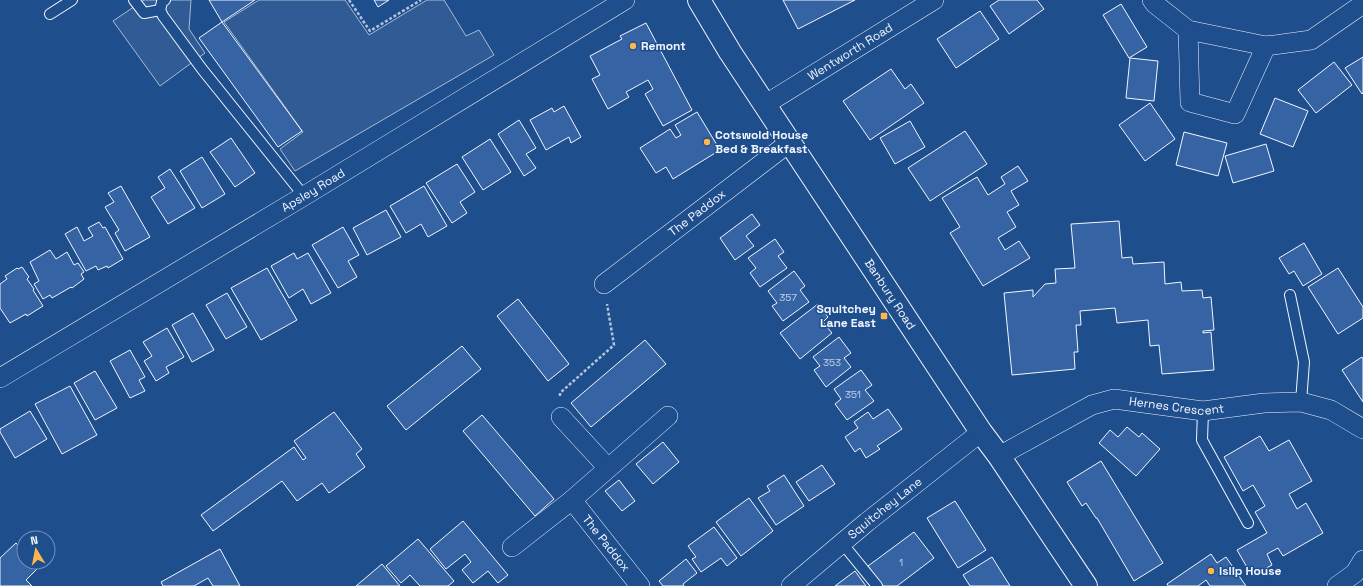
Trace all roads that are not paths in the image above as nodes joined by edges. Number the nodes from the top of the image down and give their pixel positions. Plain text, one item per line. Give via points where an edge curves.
1 (72, 0) edge
2 (134, 0) edge
3 (165, 0) edge
4 (625, 0) edge
5 (700, 0) edge
6 (1152, 0) edge
7 (927, 2) edge
8 (1363, 4) edge
9 (160, 10) junction
10 (50, 14) dead end
11 (1188, 30) junction
12 (1266, 46) junction
13 (766, 104) junction
14 (790, 142) junction
15 (304, 196) junction
16 (604, 284) road end
17 (1290, 295) dead end
18 (0, 378) edge
19 (1301, 402) junction
20 (1203, 411) junction
21 (668, 416) dead end
22 (561, 417) road end
23 (1363, 429) edge
24 (981, 432) junction
25 (998, 456) junction
26 (608, 468) junction
27 (572, 500) junction
28 (1248, 523) dead end
29 (842, 543) junction
30 (512, 547) dead end
31 (1363, 560) edge
32 (640, 586) edge
33 (791, 586) edge
34 (877, 586) edge
35 (1086, 586) edge
36 (1338, 586) edge

1 - 10 lane
2 - 9 lane via 144,13
3 - 9 lane
4 - 15 street, Apsley Road
5 - 13 main road, Banbury Road via 730,52
6 - 11 street
7 - 13 street, Wentworth Road
8 - 12 street via 1311,40
9 - 15 lane via 202,69
11 - 12 street
11 - 12 street via 1190,102 1235,114
13 - 14 main road, Banbury Road
14 - 16 street, The Paddox
14 - 24 main road, Banbury Road
15 - 18 street, Apsley Road
17 - 19 lane via 1304,362
19 - 20 street, Hernes Crescent via 1264,403
19 - 23 street, Hernes Crescent via 1331,410
20 - 25 street, Hernes Crescent via 1114,399 1092,405
20 - 28 lane via 1202,440
21 - 26 street
22 - 26 street
24 - 25 main road, Banbury Road
24 - 29 street, Squitchey Lane
25 - 35 main road, Banbury Road
26 - 27 street
27 - 30 street
27 - 32 street, The Paddox
29 - 33 street, Squitchey Lane
29 - 34 lane
31 - 36 street via 1355,573

